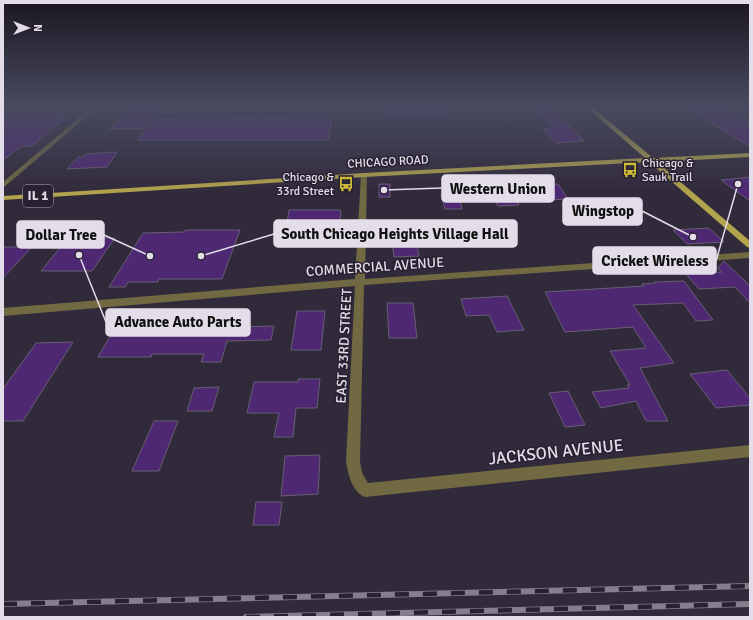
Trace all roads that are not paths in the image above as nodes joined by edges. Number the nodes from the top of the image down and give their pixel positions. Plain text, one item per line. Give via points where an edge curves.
1 (62, 135) edge
2 (622, 135) edge
3 (750, 156) edge
4 (653, 161) junction
5 (364, 175) junction
6 (3, 186) edge
7 (3, 198) edge
8 (750, 245) edge
9 (750, 255) edge
10 (361, 282) junction
11 (3, 312) edge
12 (750, 451) edge
13 (365, 490) joint

1 - 6 street
2 - 4 main road
3 - 4 main road, CHICAGO ROAD / IL 1
4 - 5 main road, CHICAGO ROAD / IL 1
4 - 8 main road
5 - 7 main road, CHICAGO ROAD / IL 1
5 - 10 street, EAST 33RD STREET
9 - 10 street, COMMERCIAL AVENUE
10 - 11 street, COMMERCIAL AVENUE
10 - 13 street, EAST 33RD STREET via 353,461 358,482
12 - 13 street, JACKSON AVENUE

